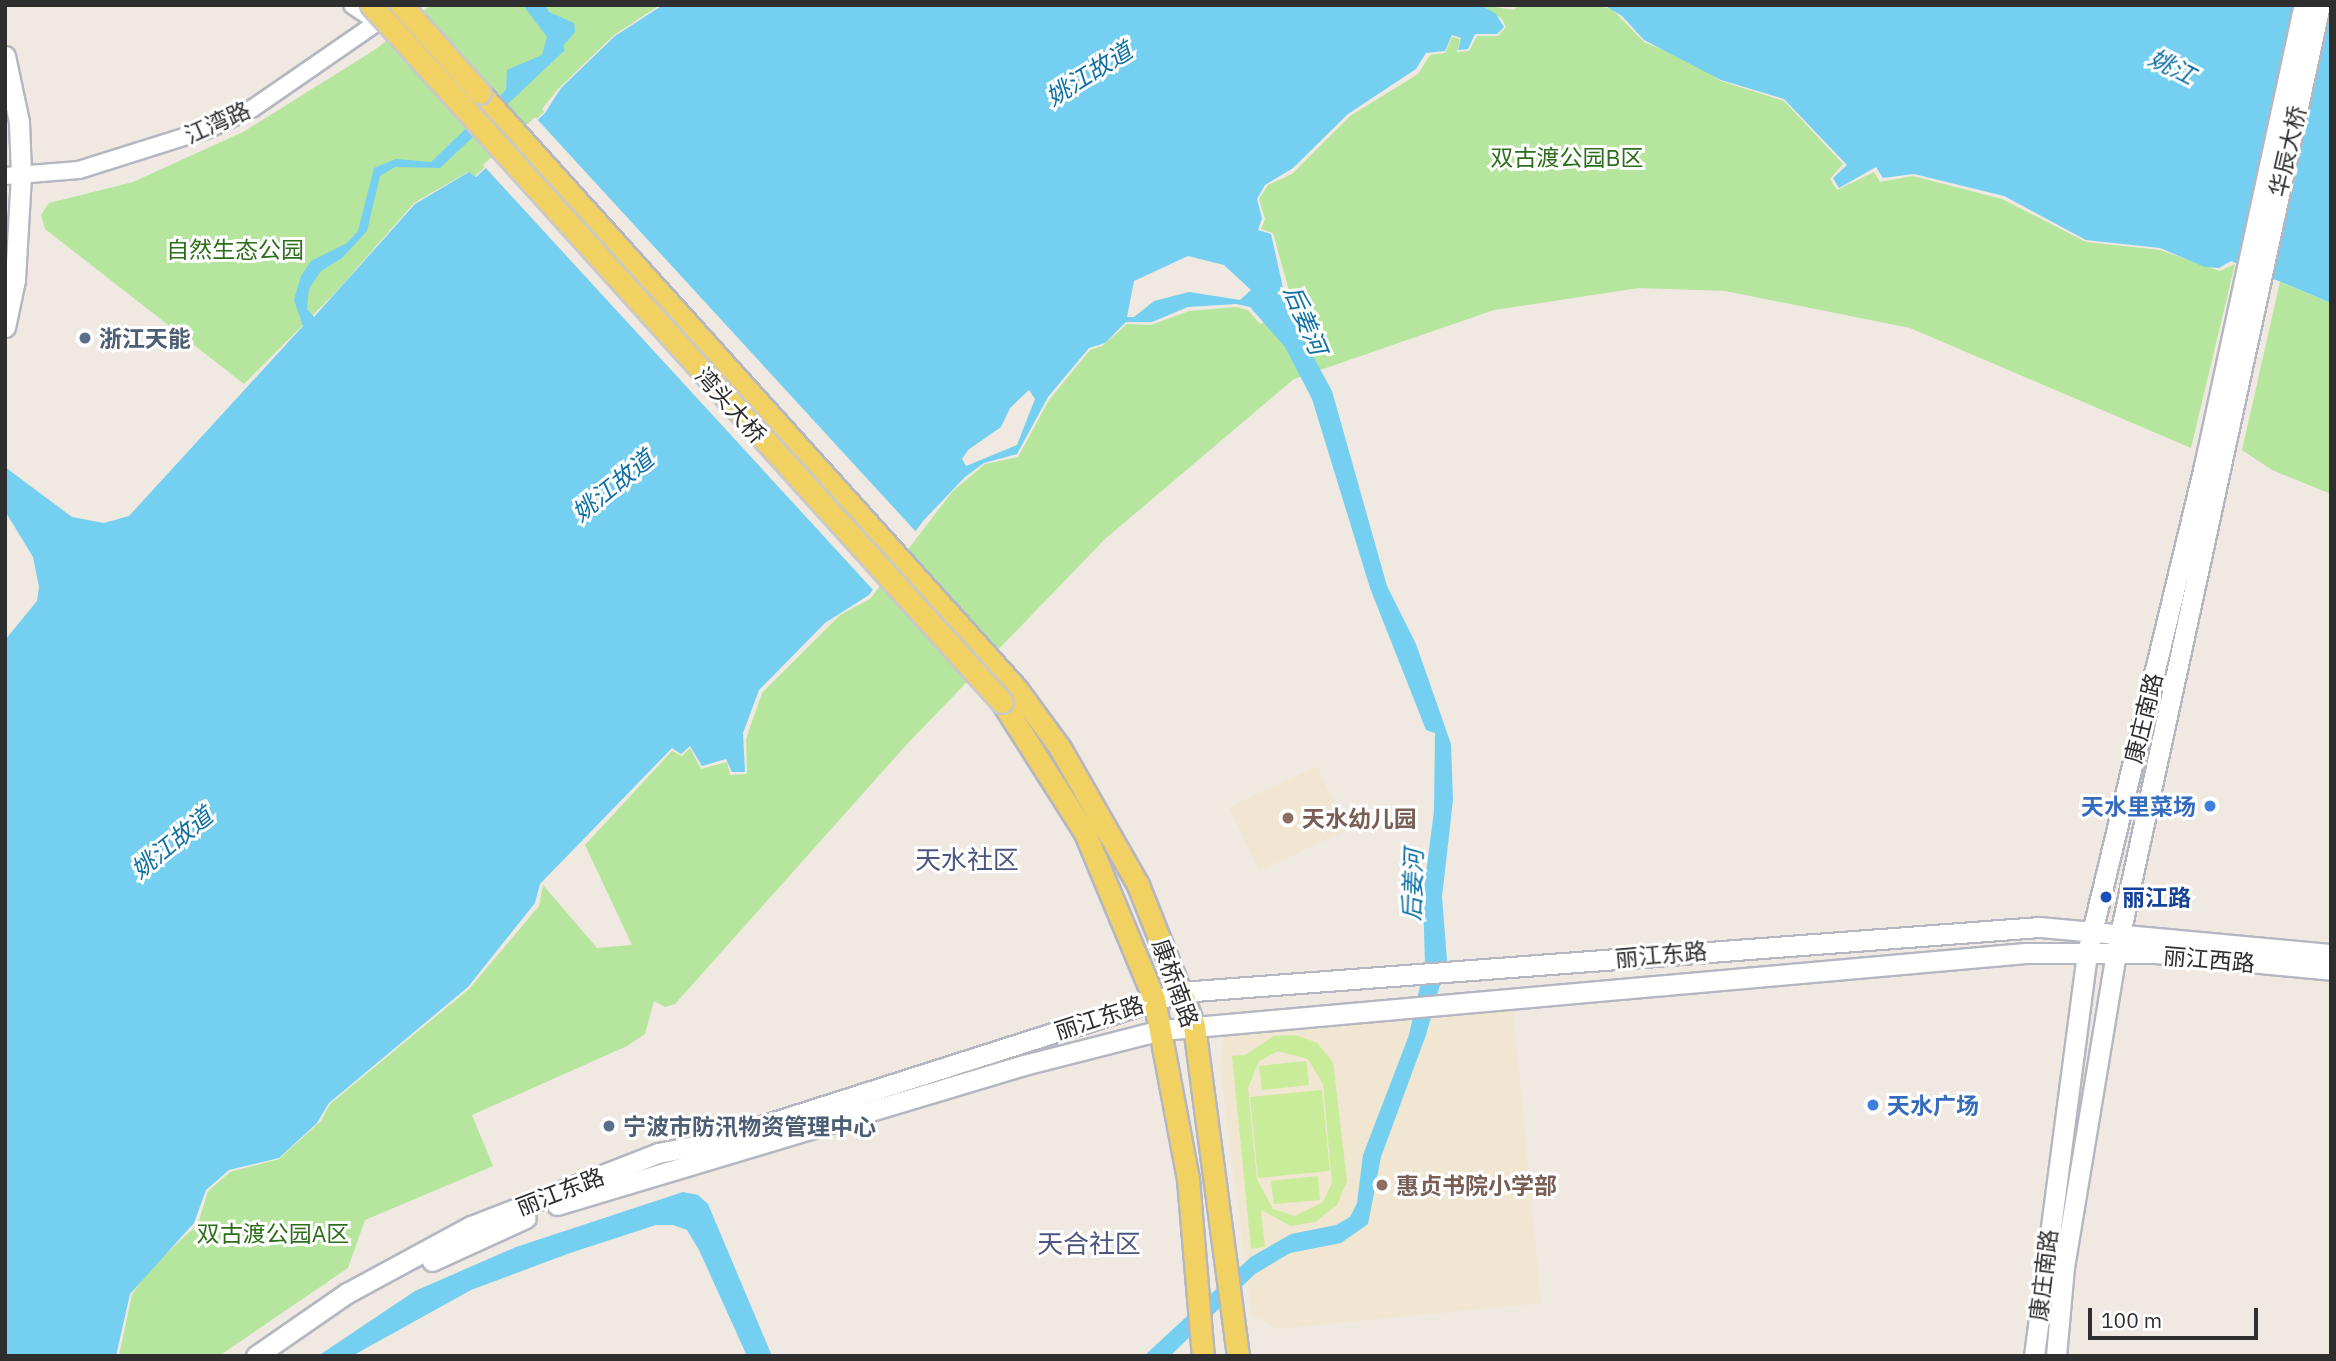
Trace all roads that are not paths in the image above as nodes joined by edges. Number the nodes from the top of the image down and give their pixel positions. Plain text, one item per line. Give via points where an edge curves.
1 (352, 5) edge
2 (371, 5) edge
3 (385, 5) edge
4 (401, 5) edge
5 (2304, 5) edge
6 (2320, 5) edge
7 (5, 56) edge
8 (13, 175) edge
9 (2247, 294) junction
10 (5, 327) edge
11 (1009, 695) junction
12 (2091, 932) junction
13 (2118, 944) junction
14 (2087, 953) junction
15 (2331, 954) edge
16 (2331, 970) edge
17 (1181, 992) junction
18 (1154, 999) junction
19 (1194, 1026) junction
20 (1161, 1030) junction
21 (256, 1356) edge
22 (277, 1356) edge
23 (1203, 1356) edge
24 (1238, 1356) edge
25 (2034, 1356) edge
26 (2056, 1356) edge

1 - 3 street via 370,18
2 - 11 main road, 湾头大桥, bridge via 460,108
4 - 8 street, 江湾路 via 253,108 209,129 79,170
4 - 11 main road, 湾头大桥, bridge
5 - 9 main road, 华辰大桥
6 - 9 main road, 华辰大桥
7 - 8 main road via 19,121
8 - 10 main road via 15,280
9 - 12 main road, 康庄南路
9 - 13 main road, 康庄南路
11 - 17 main road, 康桥南路 via 1060,748 1138,885
11 - 18 main road, 康桥南路 via 1085,833
12 - 13 main road, 丽江西路
12 - 14 main road, 康庄南路
12 - 17 main road, 丽江东路 via 2040,926
13 - 14 main road, 丽江西路
13 - 15 main road, 丽江西路
13 - 16 main road, 丽江西路
13 - 26 main road, 康庄南路 via 2064,1267
14 - 19 main road, 丽江东路 via 2026,953
14 - 25 main road, 康庄南路
17 - 18 main road, 丽江东路
17 - 19 main road, 康桥南路
18 - 20 main road, 康桥南路
18 - 21 main road, 丽江东路 via 705,1144 658,1153 471,1226 347,1293
19 - 20 main road, 丽江东路
19 - 24 main road, 康桥南路
20 - 22 main road, 丽江东路 via 1024,1065 547,1208 372,1288
20 - 23 main road, 康桥南路 via 1188,1179

